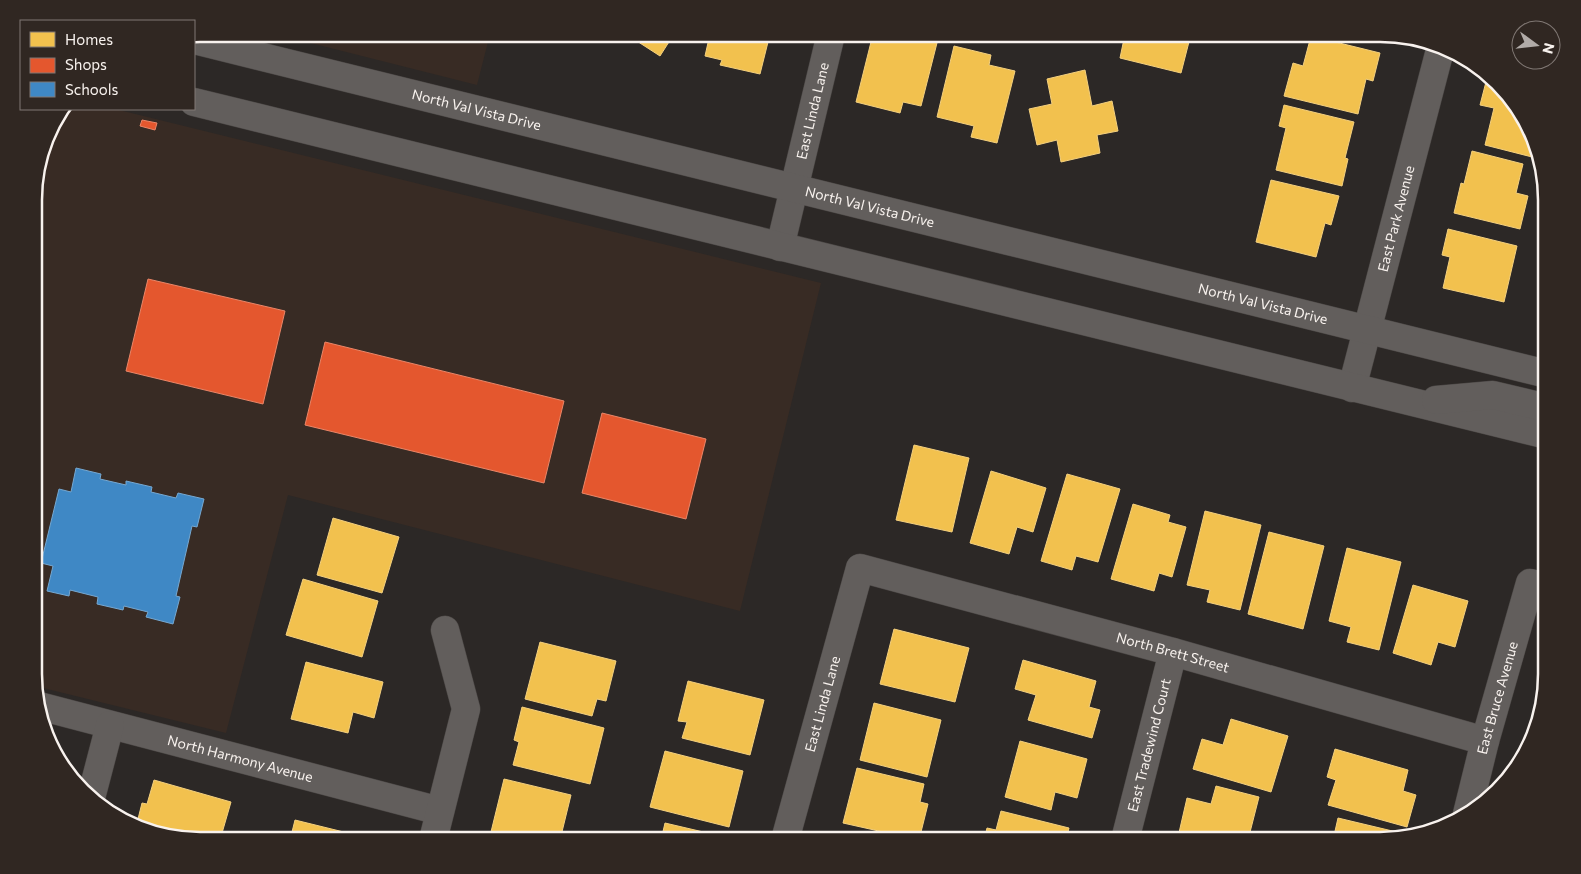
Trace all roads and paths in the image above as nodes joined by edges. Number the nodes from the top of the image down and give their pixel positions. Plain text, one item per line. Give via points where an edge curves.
1 (202, 42) edge
2 (829, 42) edge
3 (1439, 54) edge
4 (195, 102) edge
5 (793, 188) junction
6 (780, 247) junction
7 (1367, 330) junction
8 (1538, 372) edge
9 (1352, 388) junction
10 (1414, 402) junction
11 (1538, 406) edge
12 (1538, 433) edge
13 (860, 568) joint
14 (1538, 588) edge
15 (445, 630) dead end
16 (1173, 652) junction
17 (47, 708) edge
18 (110, 725) junction
19 (1485, 741) junction
20 (93, 789) edge
21 (1470, 804) edge
22 (440, 811) junction
23 (1127, 831) edge
24 (434, 832) edge
25 (787, 832) edge

1 - 5 main road, North Val Vista Drive
2 - 5 main road, East Linda Lane
3 - 7 main road, East Park Avenue
4 - 6 main road
5 - 6 main road, East Linda Lane
5 - 7 main road, North Val Vista Drive
6 - 9 main road
7 - 8 main road, North Val Vista Drive
7 - 9 main road, East Park Avenue
9 - 10 main road
10 - 11 main road via 1493,395
10 - 12 main road
13 - 16 main road, North Brett Street
13 - 25 main road, East Linda Lane
14 - 19 main road, East Bruce Avenue
15 - 22 main road via 466,709
16 - 19 main road, North Brett Street
16 - 23 main road, East Tradewind Court
17 - 18 main road, North Harmony Avenue
18 - 20 main road
18 - 22 main road, North Harmony Avenue
19 - 21 main road, East Bruce Avenue
22 - 24 main road

